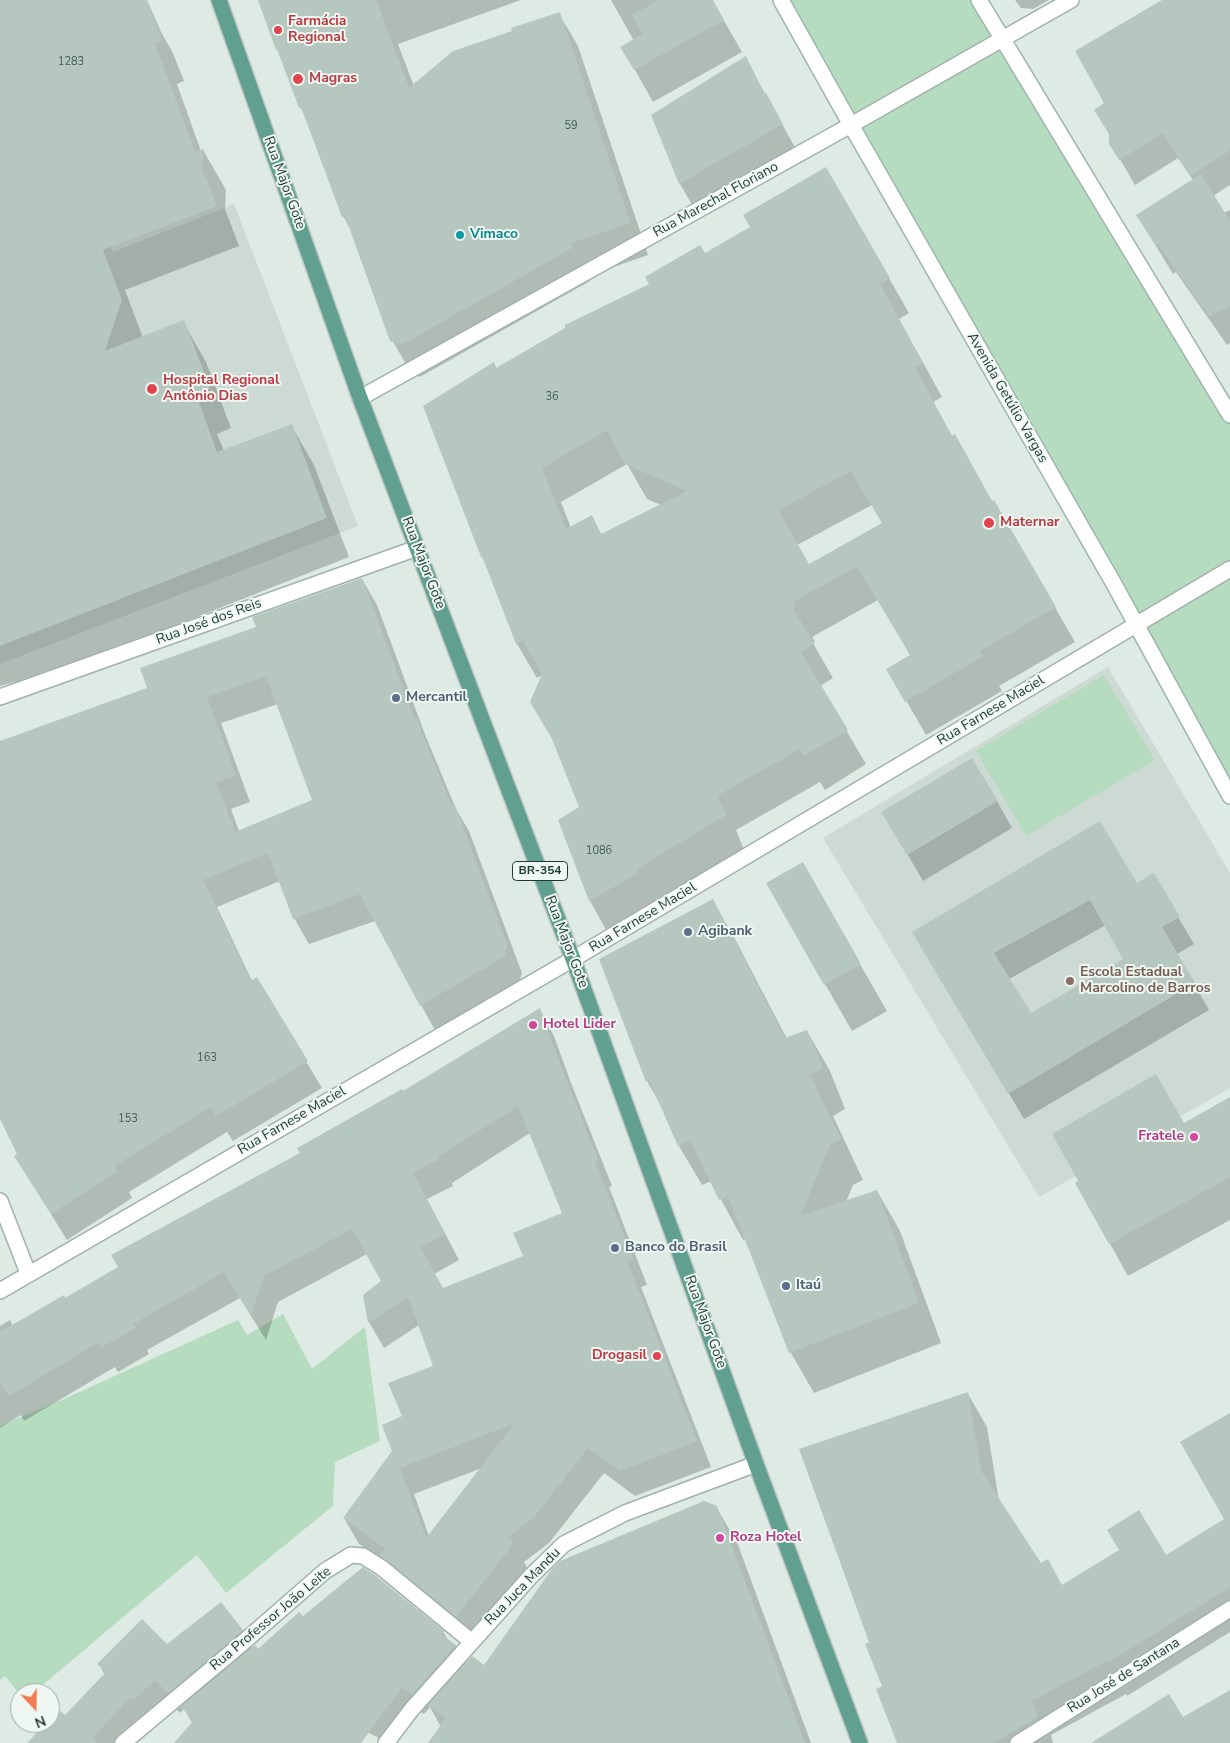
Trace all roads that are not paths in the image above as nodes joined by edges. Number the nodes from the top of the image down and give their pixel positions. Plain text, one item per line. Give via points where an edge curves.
1 (219, 0) edge
2 (781, 0) edge
3 (979, 0) edge
4 (1071, 0) edge
5 (1002, 38) junction
6 (851, 125) junction
7 (360, 398) junction
8 (1230, 414) edge
9 (417, 548) junction
10 (1230, 569) edge
11 (1136, 625) junction
12 (0, 697) edge
13 (1230, 796) edge
14 (573, 959) junction
15 (0, 1201) edge
16 (28, 1273) junction
17 (0, 1291) edge
18 (756, 1464) junction
19 (1230, 1609) edge
20 (472, 1642) junction
21 (123, 1743) edge
22 (386, 1743) edge
23 (860, 1743) edge
24 (1018, 1743) edge

1 - 7 main road, Rua Major Gote / BR-354
2 - 6 street, Avenida Getúlio Vargas
3 - 5 street
4 - 5 street, Rua Marechal Floriano
5 - 6 street, Rua Marechal Floriano
5 - 8 street
6 - 7 street, Rua Marechal Floriano
6 - 11 street, Avenida Getúlio Vargas
7 - 9 main road, Rua Major Gote / BR-354
9 - 12 street, Rua José dos Reis
9 - 14 main road, Rua Major Gote / BR-354
10 - 11 street, Rua Farnese Maciel
11 - 13 street, Avenida Getúlio Vargas
11 - 14 street, Rua Farnese Maciel
14 - 16 street, Rua Farnese Maciel
14 - 18 main road, Rua Major Gote / BR-354
15 - 16 street
16 - 17 street, Rua Farnese Maciel
18 - 20 street, Rua Juca Mandu via 625,1513 564,1544
18 - 23 main road, Rua Major Gote / BR-354
19 - 24 street, Rua José de Santana
20 - 21 street, Rua Professor João Leite via 382,1568 363,1556 351,1555 324,1571
20 - 22 street, Rua Juca Mandu

